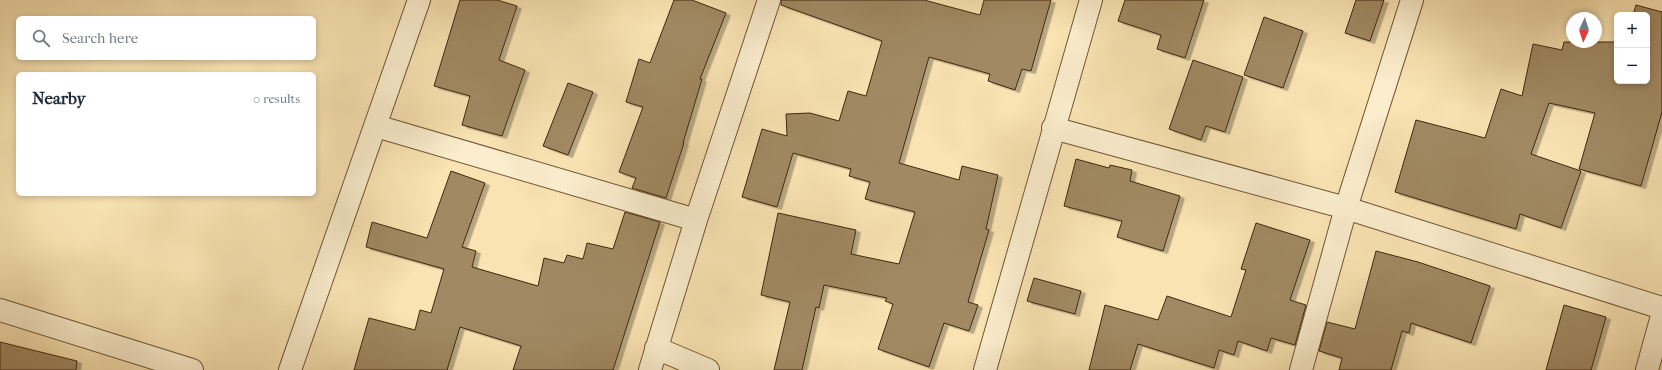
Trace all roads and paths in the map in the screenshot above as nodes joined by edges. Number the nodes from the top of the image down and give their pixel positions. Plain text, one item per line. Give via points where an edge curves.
1 (419, 0) edge
2 (769, 0) edge
3 (1091, 0) edge
4 (1412, 0) edge
5 (376, 126) junction
6 (1054, 128) junction
7 (1346, 208) junction
8 (696, 220) junction
9 (1662, 308) edge
10 (0, 310) edge
11 (1662, 316) edge
12 (656, 348) junction
13 (192, 370) edge
14 (290, 370) edge
15 (650, 370) edge
16 (708, 370) edge
17 (985, 370) edge
18 (1301, 370) edge
19 (1646, 370) edge

1 - 5 street
2 - 8 street
3 - 6 street
4 - 7 street
5 - 8 street
5 - 14 street
6 - 7 street
6 - 17 street
7 - 9 street
7 - 18 street
8 - 12 street
10 - 13 street
11 - 19 street
12 - 15 street
12 - 16 street

